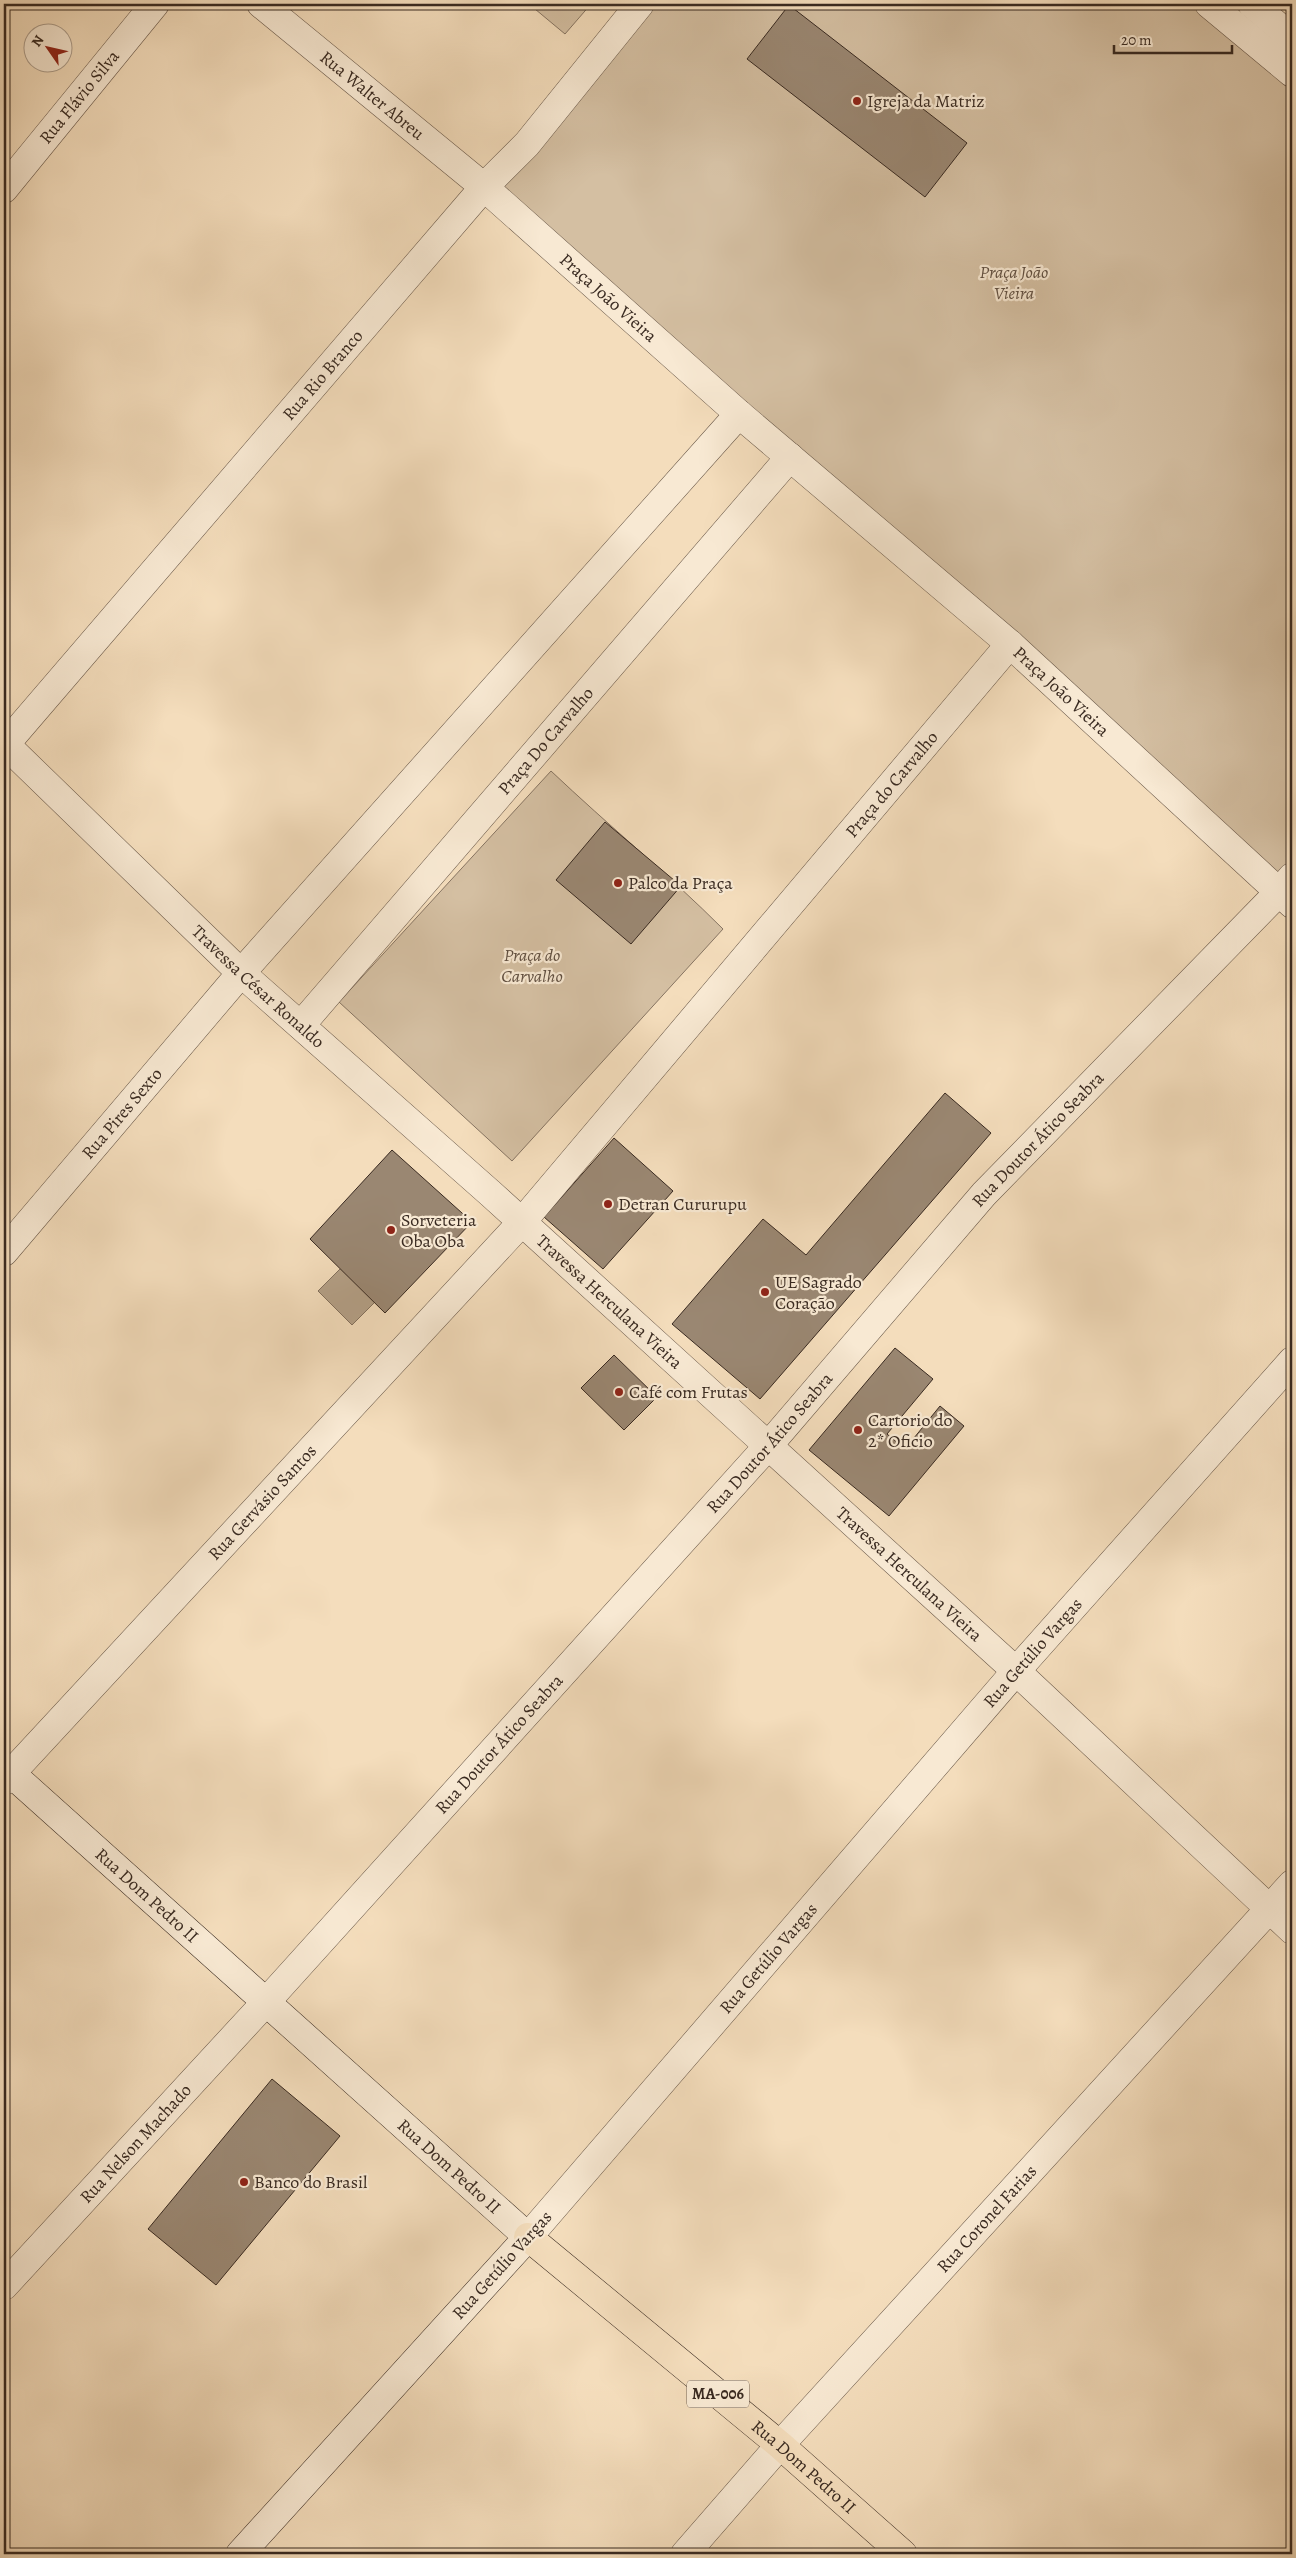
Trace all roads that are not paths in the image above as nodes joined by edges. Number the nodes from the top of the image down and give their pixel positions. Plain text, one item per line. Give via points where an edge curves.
1 (155, 4) edge
2 (261, 4) edge
3 (640, 4) edge
4 (1209, 4) edge
5 (1252, 4) edge
6 (1292, 38) edge
7 (1292, 73) edge
8 (484, 187) junction
9 (4, 189) edge
10 (739, 414) junction
11 (790, 457) junction
12 (1010, 644) junction
13 (4, 744) edge
14 (1288, 891) edge
15 (241, 973) junction
16 (300, 1025) junction
17 (521, 1223) junction
18 (4, 1252) edge
19 (1292, 1360) edge
20 (768, 1446) junction
21 (1016, 1671) junction
22 (6, 1774) edge
23 (1292, 1884) edge
24 (1270, 1910) junction
25 (1292, 1930) edge
26 (266, 2002) junction
27 (528, 2237) junction
28 (4, 2286) edge
29 (780, 2445) junction
30 (240, 2554) edge
31 (685, 2554) edge
32 (903, 2554) edge

1 - 9 street, Rua Flávio Silva
2 - 8 street, Rua Walter Abreu
3 - 8 street, Rua Rio Branco via 527,144
4 - 7 street
5 - 6 street
8 - 10 street, Praça João Vieira
8 - 13 street, Rua Rio Branco
10 - 11 street, Praça João Vieira
10 - 15 street
11 - 12 street, Praça João Vieira
11 - 16 street, Praça Do Carvalho
12 - 14 street, Praça João Vieira
12 - 17 street, Praça do Carvalho
13 - 15 street, Travessa César Ronaldo
14 - 20 street, Rua Doutor Ático Seabra via 984,1194
15 - 16 street, Travessa César Ronaldo
15 - 18 street, Rua Pires Sexto
16 - 17 street, Travessa César Ronaldo
17 - 20 street, Travessa Herculana Vieira
17 - 22 street, Rua Gervásio Santos
19 - 21 street, Rua Getúlio Vargas
20 - 21 street, Travessa Herculana Vieira
20 - 26 street, Rua Doutor Ático Seabra
21 - 24 street, Travessa Herculana Vieira
21 - 27 street, Rua Getúlio Vargas
22 - 26 street, Rua Dom Pedro II
23 - 24 street, Rua Coronel Farias
24 - 25 street, Travessa Herculana Vieira
24 - 29 street, Rua Coronel Farias
26 - 27 street, Rua Dom Pedro II
26 - 28 street, Rua Nelson Machado
27 - 29 main road, Rua Dom Pedro II / MA-006
27 - 30 street, Rua Getúlio Vargas
29 - 31 street, Rua Coronel Farias
29 - 32 main road, Rua Dom Pedro II / MA-006

